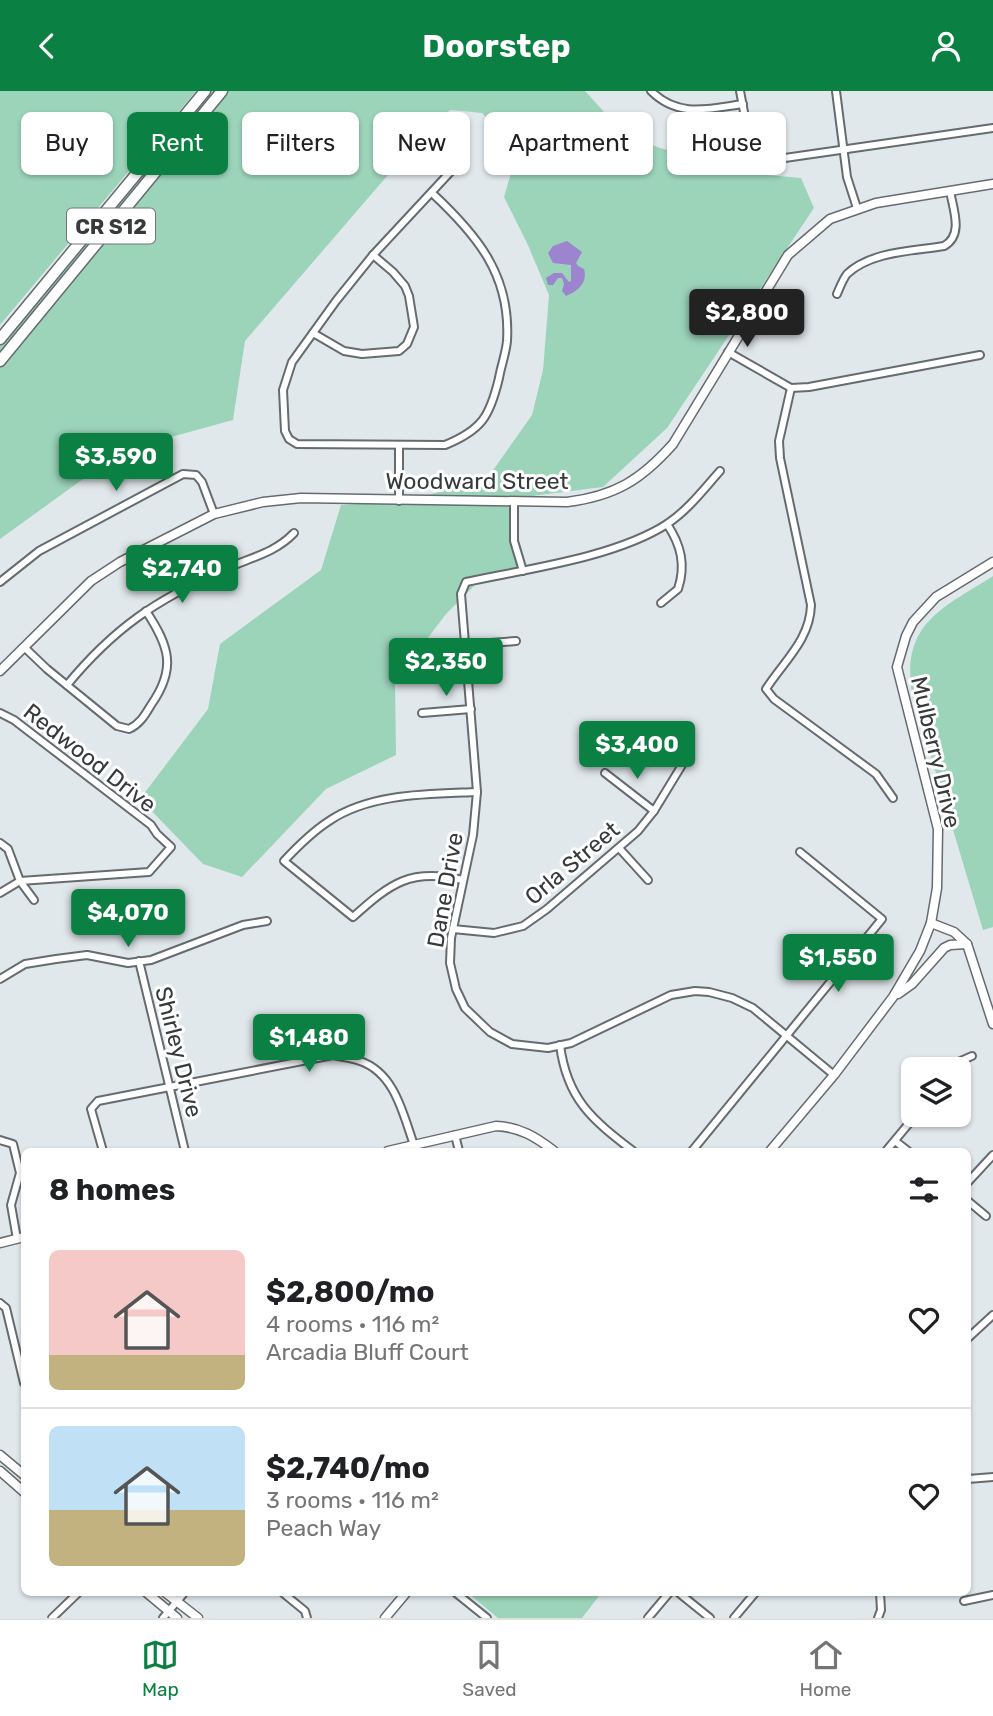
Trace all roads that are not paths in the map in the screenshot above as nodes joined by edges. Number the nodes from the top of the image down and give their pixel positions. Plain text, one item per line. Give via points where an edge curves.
1 (205, 91) edge
2 (222, 91) edge
3 (651, 91) edge
4 (740, 91) edge
5 (836, 91) edge
6 (743, 104) junction
7 (188, 112) edge
8 (205, 112) edge
9 (993, 128) edge
10 (842, 148) junction
11 (136, 175) edge
12 (141, 175) edge
13 (153, 175) edge
14 (448, 175) edge
15 (993, 184) edge
16 (950, 191) junction
17 (432, 193) junction
18 (856, 208) junction
19 (110, 227) junction
20 (373, 254) junction
21 (837, 294) dead end
22 (313, 333) junction
23 (0, 339) edge
24 (728, 352) junction
25 (980, 355) dead end
26 (0, 361) edge
27 (790, 388) junction
28 (399, 446) junction
29 (720, 471) dead end
30 (399, 501) junction
31 (514, 502) junction
32 (214, 514) junction
33 (667, 524) junction
34 (294, 533) dead end
35 (993, 562) edge
36 (523, 571) junction
37 (0, 582) edge
38 (661, 603) dead end
39 (146, 611) junction
40 (516, 641) dead end
41 (466, 645) junction
42 (24, 647) junction
43 (0, 671) edge
44 (67, 685) junction
45 (471, 709) junction
46 (0, 713) edge
47 (422, 713) dead end
48 (682, 765) dead end
49 (604, 773) dead end
50 (477, 792) junction
51 (893, 798) dead end
52 (654, 811) junction
53 (0, 843) edge
54 (619, 848) junction
55 (800, 852) dead end
56 (463, 880) junction
57 (649, 880) dead end
58 (20, 881) junction
59 (0, 893) edge
60 (34, 899) dead end
61 (267, 921) dead end
62 (930, 923) junction
63 (453, 929) junction
64 (967, 944) junction
65 (139, 961) junction
66 (0, 979) edge
67 (893, 997) junction
68 (993, 1024) edge
69 (786, 1037) junction
70 (560, 1045) junction
71 (834, 1075) junction
72 (170, 1088) junction
73 (906, 1127) edge
74 (455, 1135) junction
75 (0, 1140) edge
76 (895, 1141) junction
77 (414, 1145) junction
78 (102, 1148) edge
79 (184, 1148) edge
80 (401, 1148) edge
81 (458, 1148) edge
82 (550, 1148) edge
83 (627, 1148) edge
84 (694, 1148) edge
85 (773, 1148) edge
86 (889, 1148) edge
87 (904, 1148) edge
88 (993, 1155) edge
89 (971, 1178) edge
90 (971, 1204) edge
91 (986, 1216) dead end
92 (21, 1238) edge
93 (0, 1243) edge
94 (0, 1303) edge
95 (993, 1315) edge
96 (971, 1335) edge
97 (21, 1371) edge
98 (0, 1455) edge
99 (0, 1471) edge
100 (21, 1472) edge
101 (993, 1478) edge
102 (971, 1479) edge
103 (21, 1489) edge
104 (993, 1595) edge
105 (75, 1596) edge
106 (149, 1596) edge
107 (170, 1596) edge
108 (181, 1596) edge
109 (287, 1596) edge
110 (403, 1596) edge
111 (460, 1596) edge
112 (666, 1596) edge
113 (683, 1596) edge
114 (752, 1596) edge
115 (880, 1596) edge
116 (176, 1601) junction
117 (964, 1601) dead end
118 (166, 1614) edge
119 (52, 1618) edge
120 (177, 1618) edge
121 (198, 1618) edge
122 (307, 1618) edge
123 (385, 1618) edge
124 (487, 1618) edge
125 (648, 1618) edge
126 (710, 1618) edge
127 (734, 1618) edge
128 (878, 1618) edge

1 - 7 main road, CR S12
2 - 8 main road, CR S12
3 - 6 street via 680,110
4 - 6 street
5 - 10 street
6 - 10 street via 751,149 764,161
9 - 10 street
10 - 18 street
11 - 23 main road, CR S12
12 - 19 main road via 114,212
13 - 19 main road, CR S12
14 - 17 street
15 - 16 street, Woodward Street
16 - 18 street, Woodward Street
16 - 21 street via 956,231 951,242 863,263 846,275
17 - 20 street
17 - 28 street via 477,238 490,261 503,300 507,343 492,405 479,425 445,445
18 - 24 street, Woodward Street via 830,219 788,255
19 - 26 main road, CR S12
20 - 22 street
20 - 22 street via 409,296 414,327 407,344 399,351 344,351
22 - 28 street via 292,362 283,390 289,439 297,445
24 - 27 street
24 - 31 street, Woodward Street via 673,444 637,478 593,499
25 - 27 street
27 - 51 street via 780,458 811,605 810,621 806,634 766,689 876,774
28 - 30 street
29 - 33 street
30 - 31 street, Woodward Street
30 - 32 street, Woodward Street via 302,498
31 - 36 street via 514,541
32 - 37 street via 202,482 196,475 183,474 39,551
32 - 42 street, Woodward Street via 91,581
33 - 36 street via 623,545
33 - 38 street via 676,537 683,567 678,589
34 - 39 street via 282,546 223,570
35 - 62 street, Mulberry Drive via 936,597 913,622 897,667 937,829 937,888
36 - 41 street, Dane Drive via 467,582 463,587
39 - 44 street via 106,641
39 - 44 street via 168,655 168,670 161,691 137,725 129,729 117,726
40 - 41 street
41 - 45 street, Dane Drive
42 - 43 street, Woodward Street
42 - 44 street
45 - 47 street
45 - 50 street, Dane Drive
46 - 58 street, Redwood Drive via 150,825 171,847 149,872
48 - 52 street, Orla Street
49 - 52 street
50 - 56 street, Dane Drive
50 - 56 street via 422,794 351,809 306,838 284,861 353,917 383,890 409,879
52 - 54 street, Orla Street
53 - 58 street via 8,849
54 - 57 street
54 - 63 street, Orla Street via 523,926 494,933
55 - 69 street via 883,919
56 - 63 street, Dane Drive
58 - 59 street
58 - 60 street
61 - 65 street
62 - 64 street via 954,932
62 - 67 street, Mulberry Drive via 914,963
63 - 70 street, Dane Drive via 450,963 465,1008 512,1044
64 - 67 street via 944,948 912,985
64 - 68 street
65 - 66 street via 88,955 56,959 25,964
65 - 72 street, Shirley Drive
67 - 71 street, Mulberry Drive
69 - 70 street, Dane Drive via 755,1010 732,998 695,991 671,995
69 - 71 street, Dane Drive
69 - 84 street
70 - 83 street via 566,1077 579,1103
71 - 85 street, Mulberry Drive
72 - 77 street via 333,1055 362,1061 395,1092
72 - 78 street via 98,1101 91,1109
72 - 79 street, Shirley Drive
73 - 76 street
74 - 77 street
74 - 81 street
74 - 82 street via 510,1127
75 - 92 street via 13,1145 20,1173 12,1205
76 - 86 street
76 - 87 street
77 - 80 street
88 - 89 street
90 - 91 street
92 - 93 street
94 - 97 street
95 - 96 street
98 - 100 street
99 - 103 street
101 - 102 street
104 - 117 street
105 - 119 street
106 - 118 street
107 - 116 street
108 - 116 street
109 - 122 street
110 - 123 street
111 - 124 street
112 - 125 street
113 - 126 street
114 - 127 street
115 - 128 street
116 - 118 street
116 - 121 street
118 - 120 street

